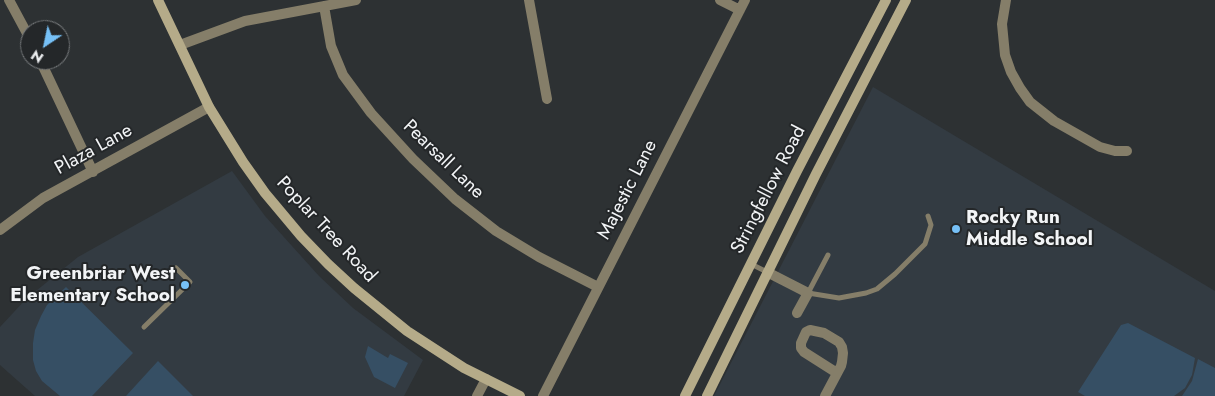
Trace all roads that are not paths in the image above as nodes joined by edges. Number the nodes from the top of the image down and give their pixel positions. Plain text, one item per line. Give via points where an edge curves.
1 (9, 0) edge
2 (158, 0) edge
3 (356, 0) edge
4 (530, 0) edge
5 (720, 0) edge
6 (745, 0) edge
7 (886, 0) edge
8 (906, 0) edge
9 (1006, 0) edge
10 (324, 6) junction
11 (740, 10) junction
12 (20, 20) edge
13 (180, 45) junction
14 (45, 70) edge
15 (547, 99) dead end
16 (209, 107) junction
17 (1126, 151) dead end
18 (93, 172) junction
19 (928, 216) dead end
20 (0, 230) edge
21 (828, 255) dead end
22 (751, 264) junction
23 (176, 268) dead end
24 (767, 272) junction
25 (598, 287) junction
26 (808, 293) junction
27 (798, 313) dead end
28 (144, 327) dead end
29 (837, 373) junction
30 (486, 379) junction
31 (477, 396) edge
32 (520, 396) edge
33 (543, 396) edge
34 (685, 396) edge
35 (707, 396) edge
36 (825, 396) edge

1 - 12 street
2 - 13 main road, Poplar Tree Road
3 - 10 street
4 - 15 street
5 - 11 street
6 - 11 street, Majestic Lane
7 - 22 main road, Stringfellow Road
8 - 24 main road, Stringfellow Road
9 - 17 street via 1002,24 1005,55 1015,80 1030,102 1054,121 1100,148
10 - 13 street via 244,21
10 - 25 street, Pearsall Lane via 331,46 343,75 371,113 413,159 455,199 496,231
11 - 25 street, Majestic Lane
13 - 16 main road, Poplar Tree Road
14 - 18 street
16 - 18 street, Plaza Lane
16 - 30 main road, Poplar Tree Road via 265,193 328,264 408,331
18 - 20 street, Plaza Lane via 43,198
19 - 26 lane via 931,226 925,244 877,289 839,298
21 - 26 lane
22 - 24 lane
22 - 34 main road, Stringfellow Road
23 - 28 lane via 190,282
24 - 26 street
24 - 35 main road, Stringfellow Road
25 - 33 street, Majestic Lane
26 - 27 street
29 - 29 street via 843,353 839,342 817,330 806,332 800,342 804,352
29 - 36 street
30 - 31 street
30 - 32 main road, Poplar Tree Road

